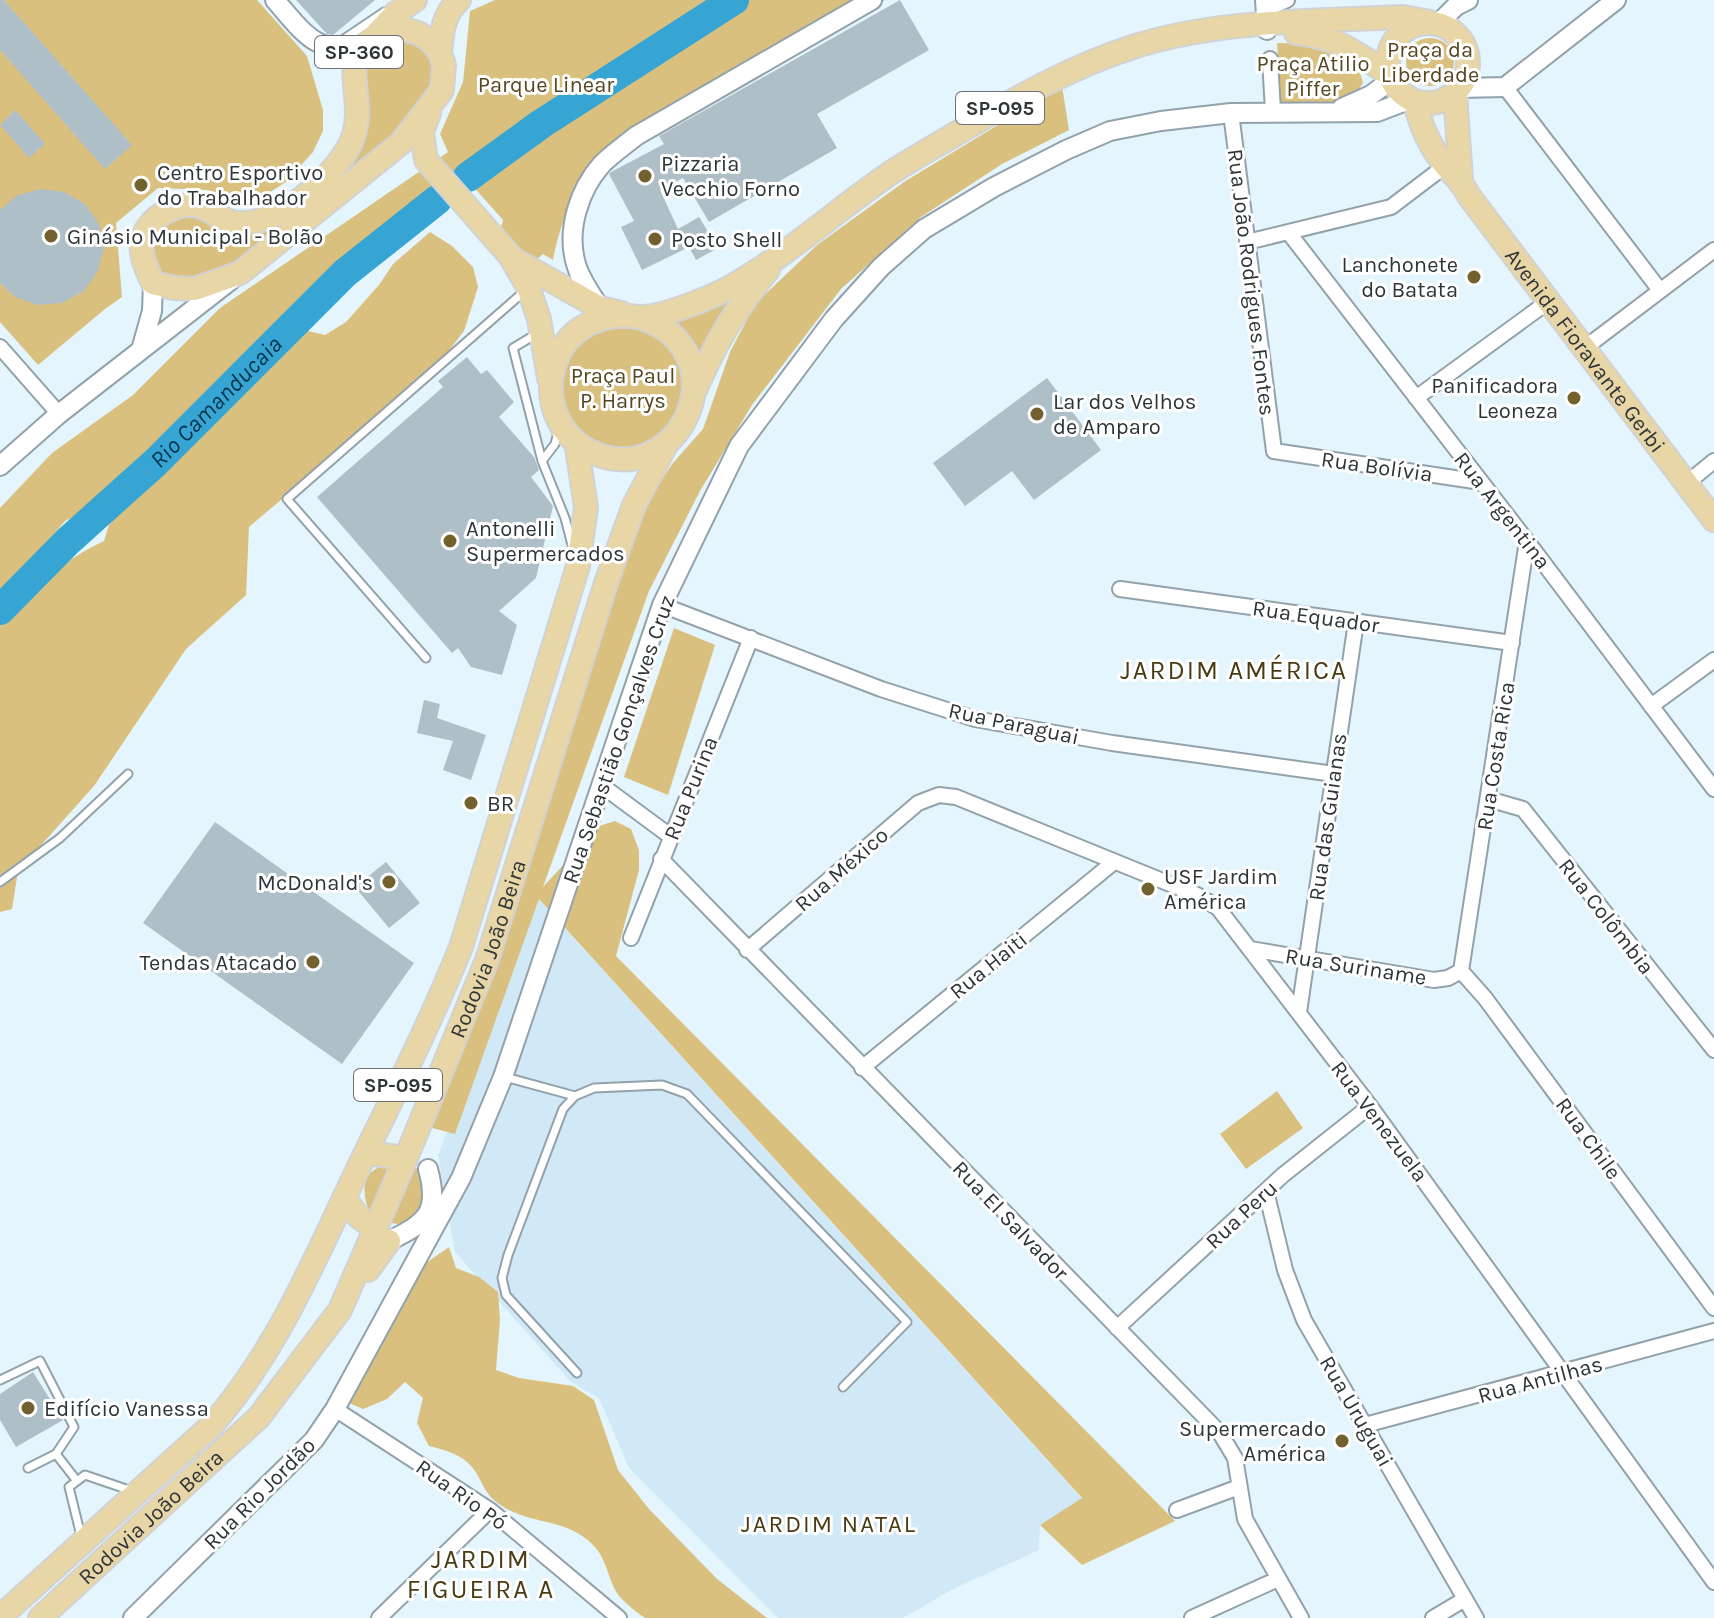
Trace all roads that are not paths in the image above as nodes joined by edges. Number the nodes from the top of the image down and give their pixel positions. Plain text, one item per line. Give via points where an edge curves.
1 (275, 0) edge
2 (402, 0) edge
3 (415, 0) edge
4 (459, 0) edge
5 (872, 0) edge
6 (1287, 0) edge
7 (1468, 0) edge
8 (1616, 0) edge
9 (1266, 16) edge
10 (1434, 22) junction
11 (369, 40) junction
12 (329, 49) junction
13 (440, 53) junction
14 (1270, 59) dead end
15 (1390, 77) junction
16 (1505, 87) junction
17 (1458, 90) junction
18 (1413, 100) junction
19 (435, 101) junction
20 (1273, 111) junction
21 (1336, 111) junction
22 (1231, 113) junction
23 (356, 120) junction
24 (389, 152) junction
25 (429, 162) junction
26 (1453, 172) junction
27 (1289, 233) junction
28 (1247, 242) junction
29 (787, 248) junction
30 (505, 250) junction
31 (1714, 250) edge
32 (240, 273) junction
33 (153, 283) junction
34 (528, 287) junction
35 (1659, 289) junction
36 (1549, 301) junction
37 (600, 308) junction
38 (636, 317) junction
39 (541, 331) junction
40 (0, 347) edge
41 (1586, 347) junction
42 (141, 350) junction
43 (550, 381) junction
44 (694, 392) junction
45 (1416, 398) junction
46 (59, 414) junction
47 (560, 424) junction
48 (576, 442) junction
49 (666, 445) junction
50 (1274, 451) joint
51 (542, 461) junction
52 (1714, 461) edge
53 (0, 466) edge
54 (1481, 482) junction
55 (1687, 483) junction
56 (1714, 520) edge
57 (1527, 541) junction
58 (578, 566) junction
59 (1120, 589) dead end
60 (662, 605) junction
61 (1356, 622) junction
62 (751, 638) junction
63 (1512, 643) junction
64 (426, 658) dead end
65 (1714, 660) edge
66 (1651, 706) junction
67 (128, 774) dead end
68 (1334, 774) junction
69 (601, 785) junction
70 (1714, 789) edge
71 (939, 795) joint
72 (1488, 799) junction
73 (670, 836) junction
74 (661, 859) junction
75 (1114, 862) junction
76 (0, 882) edge
77 (631, 938) dead end
78 (1250, 949) junction
79 (747, 950) junction
80 (1306, 958) junction
81 (1461, 971) junction
82 (1299, 1012) junction
83 (1714, 1050) edge
84 (862, 1068) junction
85 (503, 1077) junction
86 (575, 1096) junction
87 (1370, 1106) junction
88 (366, 1153) junction
89 (406, 1158) junction
90 (428, 1169) junction
91 (461, 1178) junction
92 (1266, 1191) junction
93 (344, 1198) junction
94 (382, 1236) junction
95 (411, 1268) junction
96 (1714, 1308) edge
97 (1117, 1328) junction
98 (1714, 1331) edge
99 (1563, 1372) junction
100 (577, 1373) dead end
101 (0, 1380) edge
102 (843, 1387) dead end
103 (335, 1409) junction
104 (1365, 1425) junction
105 (56, 1454) junction
106 (28, 1468) dead end
107 (77, 1481) junction
108 (1239, 1487) junction
109 (137, 1493) junction
110 (490, 1510) junction
111 (1177, 1510) dead end
112 (82, 1543) junction
113 (1278, 1579) junction
114 (1714, 1582) edge
115 (1465, 1599) junction
116 (0, 1617) edge
117 (40, 1618) edge
118 (133, 1618) edge
119 (379, 1618) edge
120 (619, 1618) edge
121 (1192, 1618) edge
122 (1301, 1618) edge
123 (1433, 1618) edge
124 (1476, 1618) edge

1 - 12 street via 306,35
2 - 12 lane
3 - 11 main road, SP-360
4 - 13 main road via 448,11
5 - 37 street via 636,136 603,163 585,189 572,238 576,264
6 - 9 street
7 - 10 street
8 - 16 street
9 - 10 main road, SP-095
9 - 15 main road, SP-095 via 1344,44
9 - 29 main road, SP-095 via 1239,27 1141,44 1075,68 894,171
10 - 15 main road via 1401,32 1387,59
10 - 17 main road, SP-095 via 1457,33 1467,50 1469,70
11 - 12 street via 348,50
11 - 13 main road, SP-360 via 390,29 404,29 431,41
11 - 23 main road, SP-360 via 353,71
13 - 19 main road via 444,78
14 - 20 street
15 - 18 main road, SP-095
15 - 21 street via 1371,95
16 - 17 street
16 - 35 street
17 - 18 main road via 1443,100
17 - 26 main road, Avenida Fioravante Gerbi / SP-095
18 - 21 street, Rua Sebastião Gonçalves Cruz via 1377,112
18 - 26 main road, Avenida Fioravante Gerbi / SP-095 via 1420,124
19 - 24 main road
19 - 25 main road via 422,132
20 - 21 street, Rua Sebastião Gonçalves Cruz
20 - 22 street, Rua Sebastião Gonçalves Cruz
22 - 28 street, Rua João Rodrigues Fontes
22 - 60 street, Rua Sebastião Gonçalves Cruz via 1110,131 994,187 924,229 834,319 739,446
23 - 24 main road
23 - 33 main road via 351,144 338,162 288,208 241,223 225,221 199,206 170,209 146,229 142,243
24 - 25 main road
24 - 32 main road
25 - 30 main road
26 - 27 street via 1391,207
26 - 36 main road, Avenida Fioravante Gerbi / SP-095
27 - 28 street
27 - 45 street, Rua Argentina
28 - 50 street, Rua João Rodrigues Fontes
29 - 38 main road, SP-095 via 723,290
29 - 44 main road, SP-095 via 717,339
30 - 34 main road
30 - 37 main road
31 - 35 street
32 - 33 main road via 195,289
32 - 42 street
33 - 42 street
34 - 39 main road
34 - 64 lane via 287,499
35 - 41 street
36 - 41 main road, Avenida Fioravante Gerbi / SP-095
36 - 45 street
37 - 38 main road
38 - 43 main road, SP-095 via 607,317 586,325 555,359
38 - 44 main road via 664,328 681,346 692,368
39 - 43 main road
39 - 51 lane via 513,348
40 - 46 street
41 - 55 main road, Avenida Fioravante Gerbi / SP-095
42 - 46 street
43 - 47 main road via 551,403
44 - 49 main road, SP-095 via 680,431
45 - 54 street, Rua Argentina
46 - 53 street
47 - 48 main road
47 - 51 lane via 555,444
48 - 49 main road via 596,455 620,459 644,456
48 - 58 main road, Rodovia João Beira / SP-095 via 586,507
49 - 89 main road, Rodovia João Beira / SP-095 via 634,505 487,960
50 - 54 street, Rua Bolívia
51 - 58 lane
52 - 55 street
54 - 57 street, Rua Argentina
55 - 56 main road, Avenida Fioravante Gerbi / SP-095
57 - 63 street, Rua Costa Rica
57 - 66 street, Rua Argentina
58 - 88 main road, Rodovia João Beira / SP-095 via 461,947
59 - 61 street, Rua Equador
60 - 62 street, Rua Paraguai
60 - 69 street, Rua Sebastião Gonçalves Cruz
61 - 63 street, Rua Equador
61 - 68 street, Rua das Guianas
62 - 68 street, Rua Paraguai via 975,719
62 - 73 street, Rua Purina
63 - 72 street, Rua Costa Rica
65 - 66 street
66 - 70 street, Rua Argentina
67 - 76 lane via 60,838
68 - 80 street, Rua das Guianas
69 - 73 street
69 - 85 street, Rua Sebastião Gonçalves Cruz
71 - 75 street, Rua Venezuela via 956,797
71 - 79 street, Rua México via 918,803
72 - 81 street, Rua Costa Rica
72 - 83 street, Rua Colômbia via 1523,809
73 - 74 street, Rua Purina
74 - 77 street, Rua Purina
74 - 79 street, Rua El Salvador
75 - 78 street, Rua Venezuela via 1218,908
75 - 84 street, Rua Haiti
78 - 80 street, Rua Suriname
78 - 82 street, Rua Venezuela
79 - 84 street, Rua El Salvador
80 - 81 street, Rua Suriname via 1434,980
80 - 82 street, Rua das Guianas
81 - 96 street, Rua Chile
82 - 87 street, Rua Venezuela
84 - 97 street, Rua El Salvador
85 - 86 lane
85 - 91 street, Rua Sebastião Gonçalves Cruz
86 - 100 lane via 563,1109 502,1278 506,1295
86 - 102 lane via 594,1088 662,1085 687,1094 907,1322
87 - 92 street, Rua Peru
87 - 99 street, Rua Venezuela
88 - 89 main road
88 - 93 main road, Rodovia João Beira / SP-095
89 - 90 street
89 - 94 main road, Rodovia João Beira / SP-095
90 - 91 street
90 - 94 street via 432,1209 418,1227
91 - 95 street, Rua Sebastião Gonçalves Cruz
92 - 97 street, Rua Peru
92 - 104 street, Rua Uruguai via 1285,1270 1304,1320
93 - 94 main road
93 - 109 main road, Rodovia João Beira / SP-095 via 267,1352 237,1398
94 - 95 street
94 - 117 main road, Rodovia João Beira / SP-095 via 340,1310 259,1417
95 - 103 street, Rua Rio Jordão
97 - 108 street, Rua El Salvador via 1220,1433 1235,1458
98 - 99 street, Rua Antilhas
99 - 104 street, Rua Antilhas
99 - 114 street, Rua Venezuela
101 - 105 lane via 40,1361 74,1427
103 - 110 street, Rua Rio Pó
103 - 118 street, Rua Rio Jordão via 314,1440
104 - 115 street, Rua Uruguai
105 - 106 lane
105 - 107 lane
107 - 109 lane via 85,1475
107 - 112 lane via 69,1487
108 - 111 street
108 - 113 street, Rua El Salvador via 1245,1519
109 - 112 main road, Rodovia João Beira / SP-095
110 - 119 street
110 - 120 street, Rua Rio Pó
112 - 116 main road, Rodovia João Beira / SP-095
113 - 121 street
113 - 122 street, Rua El Salvador
115 - 123 street
115 - 124 street, Rua Uruguai

